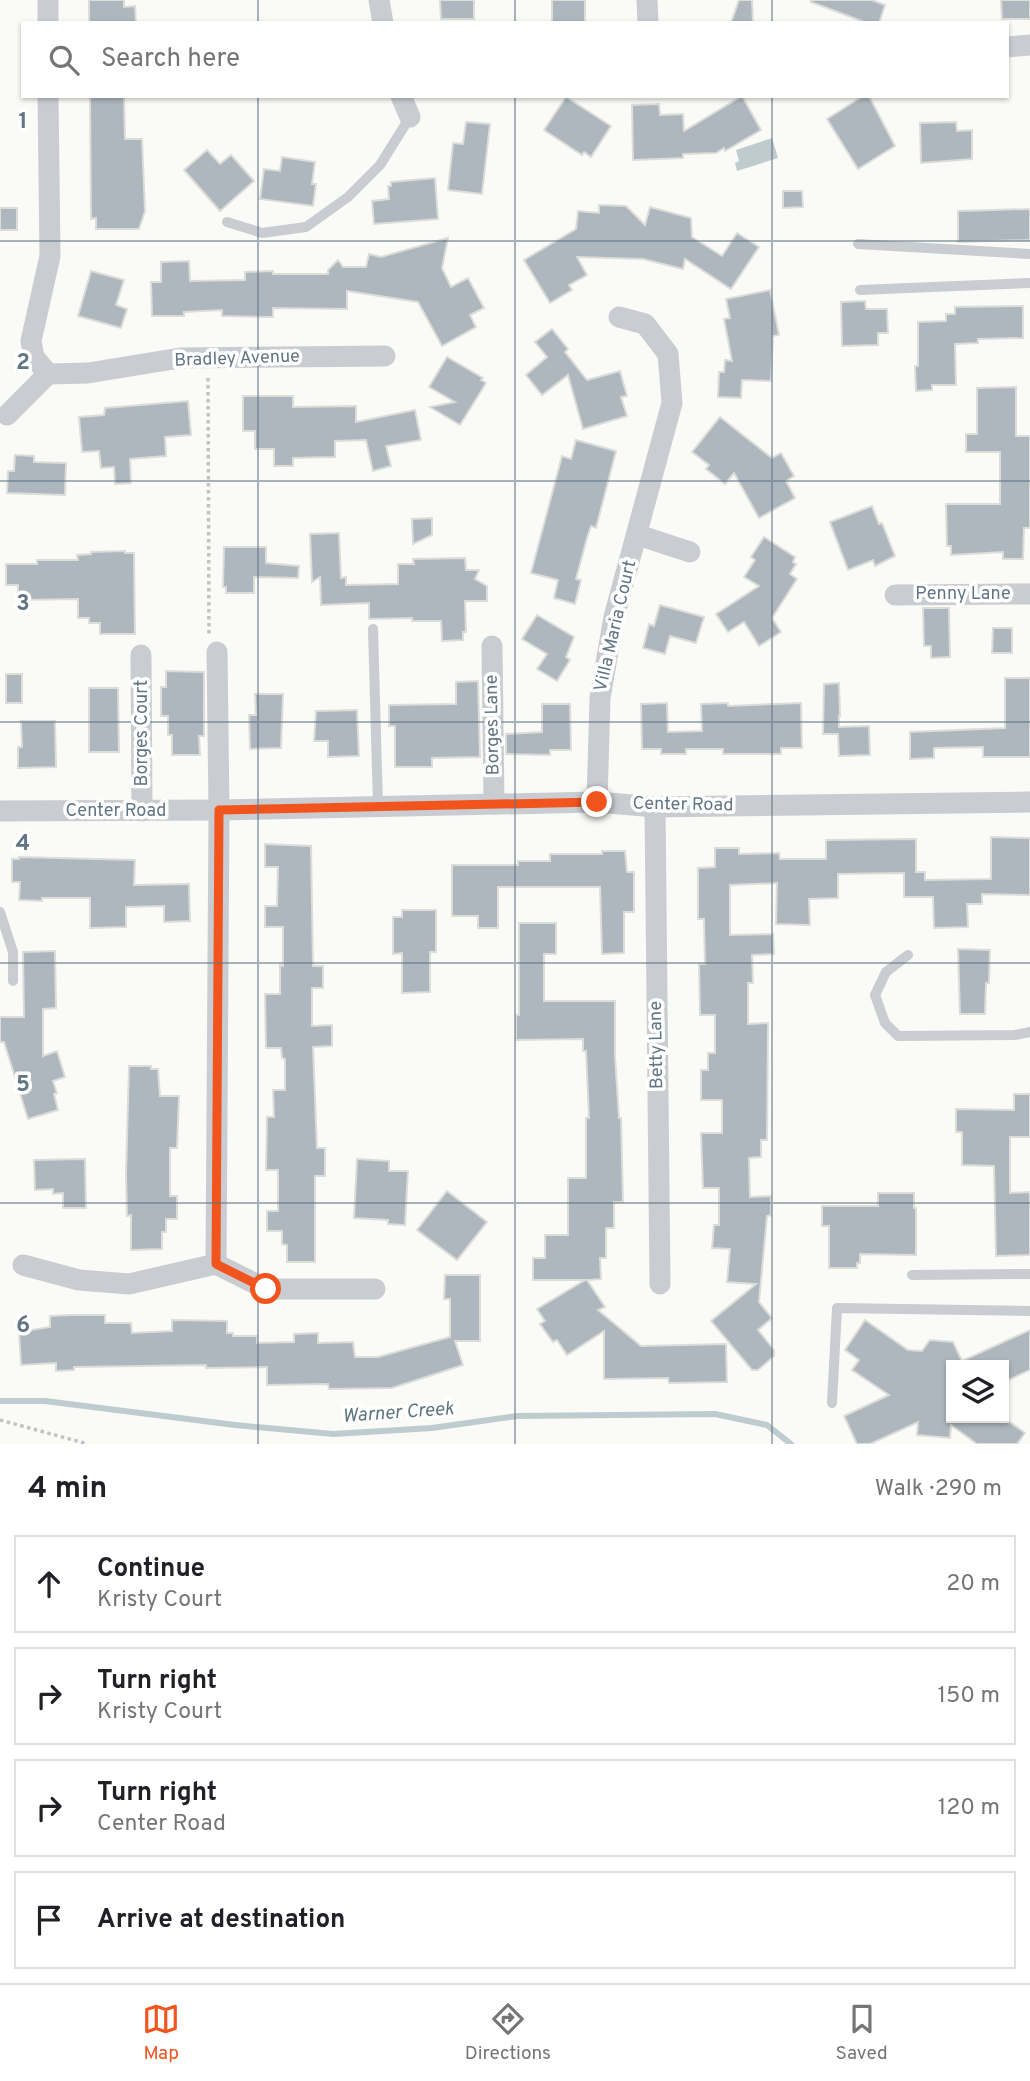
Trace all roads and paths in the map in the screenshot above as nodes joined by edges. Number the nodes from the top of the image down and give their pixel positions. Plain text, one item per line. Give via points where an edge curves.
1 (48, 0) edge
2 (379, 0) edge
3 (647, 0) edge
4 (48, 21) edge
5 (383, 21) edge
6 (648, 21) edge
7 (1030, 45) edge
8 (1009, 47) edge
9 (48, 98) edge
10 (402, 98) edge
11 (410, 117) joint
12 (227, 222) dead end
13 (858, 244) dead end
14 (1030, 254) edge
15 (1030, 283) edge
16 (860, 290) dead end
17 (619, 317) dead end
18 (385, 356) dead end
19 (208, 358) junction
20 (48, 374) junction
21 (7, 415) dead end
22 (638, 535) junction
23 (690, 552) dead end
24 (1030, 594) edge
25 (895, 595) dead end
26 (373, 629) dead end
27 (492, 646) dead end
28 (217, 652) joint
29 (141, 655) dead end
30 (597, 802) junction
31 (1030, 802) edge
32 (494, 804) junction
33 (378, 806) junction
34 (655, 807) junction
35 (219, 810) junction
36 (0, 811) edge
37 (142, 811) junction
38 (0, 912) edge
39 (908, 955) dead end
40 (13, 981) dead end
41 (1030, 1032) edge
42 (216, 1264) junction
43 (23, 1265) dead end
44 (1030, 1274) edge
45 (912, 1275) dead end
46 (660, 1283) dead end
47 (375, 1289) dead end
48 (1030, 1311) edge
49 (832, 1404) dead end
50 (0, 1420) edge
51 (88, 1444) edge

1 - 4 street
2 - 5 street
3 - 6 street
7 - 8 street
9 - 20 street via 50,256 31,341 34,357
10 - 11 street
11 - 12 lane via 380,165 348,197 306,227 262,233
13 - 14 lane
15 - 16 lane
17 - 22 street, Villa Maria Court via 645,324 668,354 672,404
18 - 19 street, Bradley Avenue
19 - 20 street, Bradley Avenue
19 - 28 path via 208,633
20 - 21 street
22 - 23 street, Villa Maria Court
22 - 30 street, Villa Maria Court via 614,617 600,698
24 - 25 street, Penny Lane
26 - 33 lane
27 - 32 street, Borges Lane
28 - 35 street
29 - 37 street, Borges Court
30 - 32 street, Center Road
30 - 34 street, Center Road
31 - 34 street, Center Road
32 - 33 street, Center Road
33 - 35 street, Center Road
34 - 46 street, Betty Lane
35 - 37 street, Center Road
35 - 42 street
36 - 37 street, Center Road
38 - 40 lane via 13,953
39 - 41 lane via 886,972 875,995 885,1023 898,1036
42 - 43 street via 129,1284 79,1280
42 - 47 street via 266,1289
44 - 45 lane
48 - 49 lane via 837,1308
50 - 51 path

